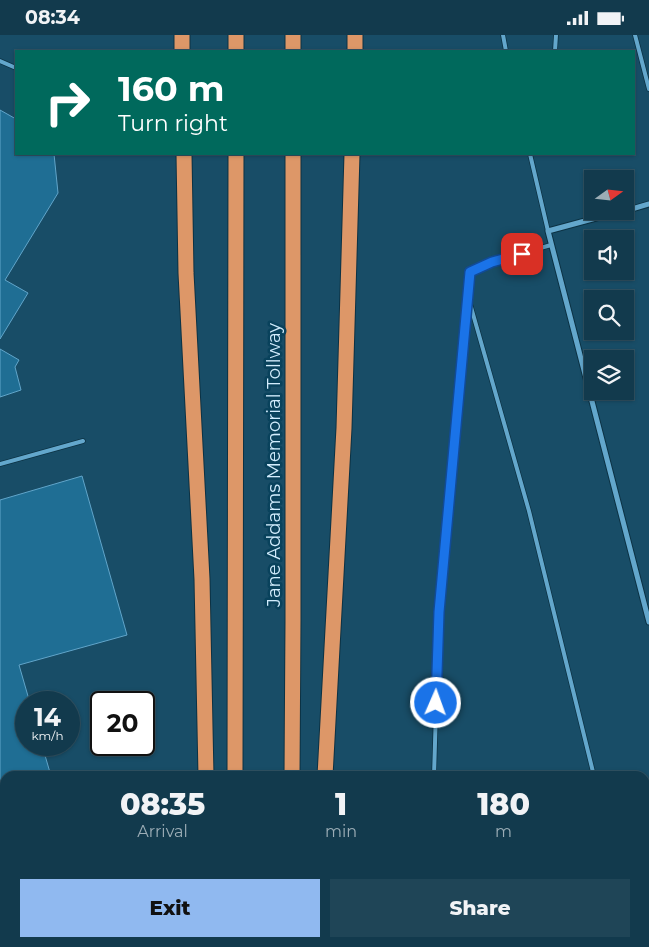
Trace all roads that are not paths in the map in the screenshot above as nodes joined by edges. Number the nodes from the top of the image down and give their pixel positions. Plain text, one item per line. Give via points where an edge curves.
1 (182, 35) edge
2 (236, 35) edge
3 (293, 35) edge
4 (355, 35) edge
5 (503, 35) edge
6 (556, 35) edge
7 (635, 35) edge
8 (182, 50) edge
9 (236, 50) edge
10 (293, 50) edge
11 (355, 50) edge
12 (506, 50) edge
13 (555, 50) edge
14 (0, 61) edge
15 (15, 68) edge
16 (649, 89) edge
17 (184, 155) edge
18 (236, 155) edge
19 (293, 155) edge
20 (352, 155) edge
21 (530, 155) edge
22 (649, 204) edge
23 (634, 208) edge
24 (590, 220) edge
25 (548, 231) junction
26 (551, 245) junction
27 (468, 296) junction
28 (83, 441) dead end
29 (0, 464) edge
30 (649, 622) edge
31 (206, 771) edge
32 (235, 771) edge
33 (292, 771) edge
34 (325, 771) edge
35 (434, 771) edge
36 (593, 771) edge

1 - 8 highway
2 - 9 highway
3 - 10 highway
4 - 11 highway
5 - 12 lane
6 - 13 lane
7 - 16 lane
14 - 15 lane
17 - 31 highway via 186,273 202,579
18 - 32 highway
19 - 33 highway, Jane Addams Memorial Tollway
20 - 34 highway via 344,428
21 - 25 lane
22 - 23 street
24 - 25 street
25 - 26 street
26 - 27 lane via 492,262 470,272
26 - 30 street
27 - 35 lane via 439,612
27 - 36 lane via 529,511
28 - 29 lane

